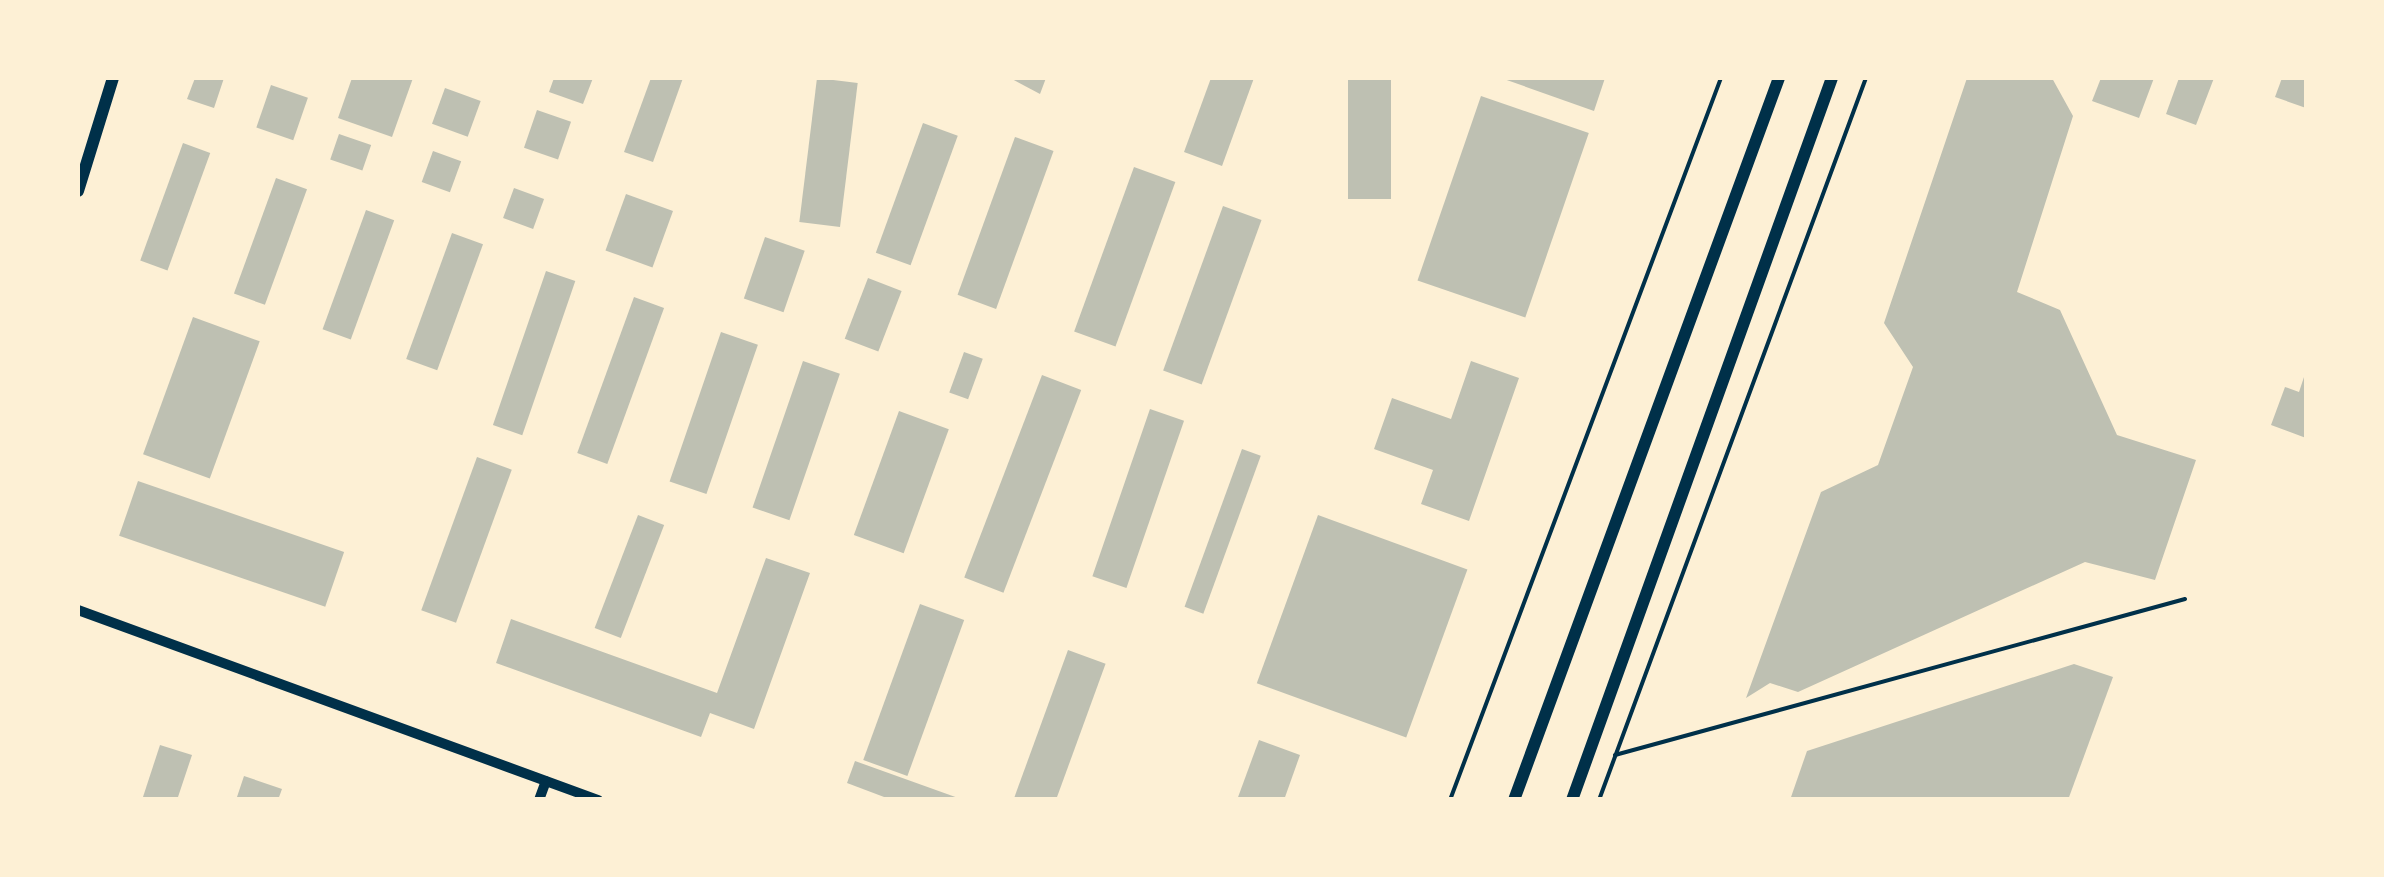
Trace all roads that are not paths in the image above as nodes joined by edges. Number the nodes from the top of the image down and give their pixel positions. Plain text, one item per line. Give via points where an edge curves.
1 (113, 78) edge
2 (1721, 78) edge
3 (1780, 78) edge
4 (1832, 78) edge
5 (1866, 78) edge
6 (78, 190) edge
7 (2185, 599) dead end
8 (78, 610) edge
9 (1615, 755) junction
10 (546, 781) junction
11 (539, 800) edge
12 (598, 800) edge
13 (1450, 800) edge
14 (1514, 800) edge
15 (1572, 800) edge
16 (1599, 800) edge

1 - 6 main road
2 - 13 lane
3 - 14 main road
4 - 15 main road
5 - 9 lane
7 - 9 lane
8 - 10 street
9 - 16 lane
10 - 11 street
10 - 12 street

